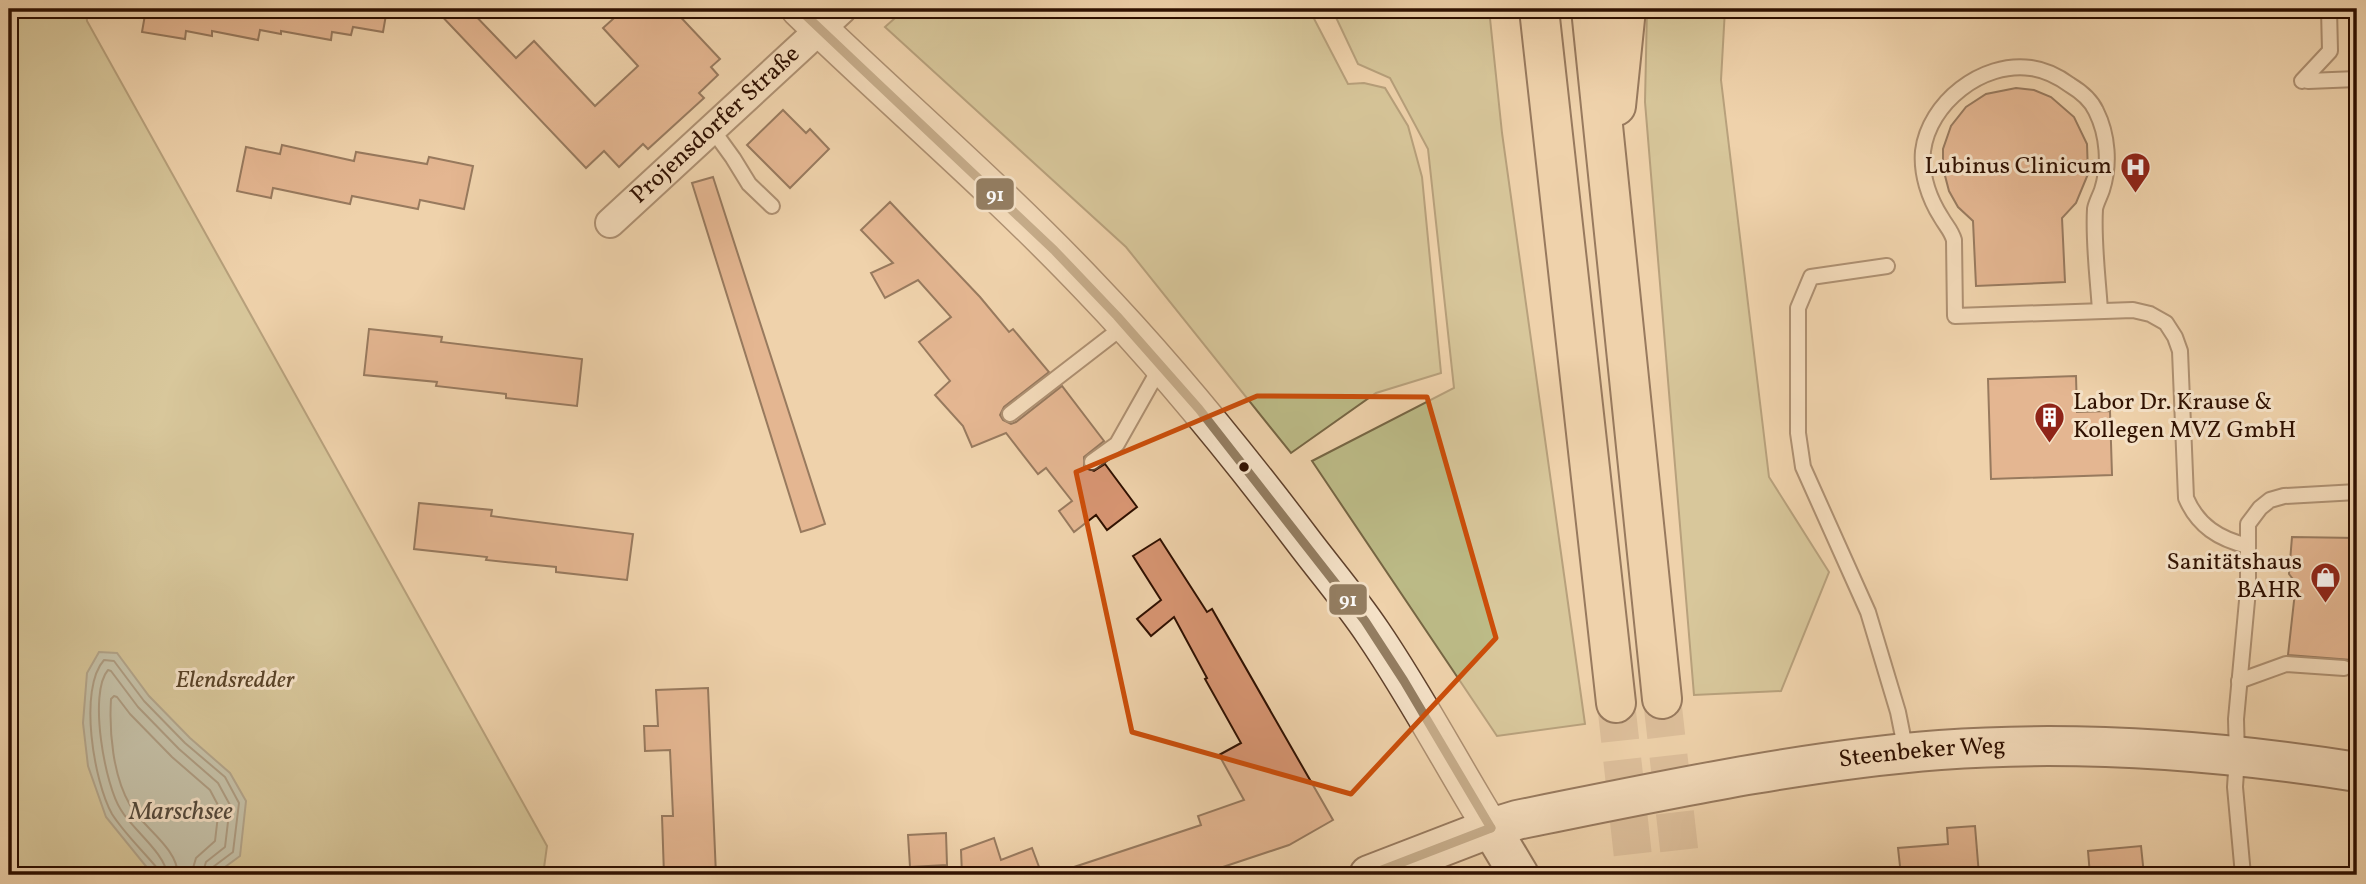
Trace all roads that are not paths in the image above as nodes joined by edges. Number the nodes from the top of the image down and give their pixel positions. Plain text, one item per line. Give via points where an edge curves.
1 (1539, 9) edge
2 (1591, 9) edge
3 (1626, 9) edge
4 (2329, 9) edge
5 (820, 16) edge
6 (2357, 21) edge
7 (2357, 41) edge
8 (2357, 79) edge
9 (712, 130) junction
10 (1608, 167) junction
11 (772, 206) dead end
12 (610, 223) dead end
13 (1887, 266) dead end
14 (2100, 311) junction
15 (1124, 326) junction
16 (1161, 366) junction
17 (1010, 414) dead end
18 (1092, 462) dead end
19 (2357, 492) edge
20 (2248, 546) junction
21 (2344, 668) dead end
22 (2239, 681) junction
23 (1662, 699) tunnel mouth
24 (1616, 703) tunnel mouth
25 (1906, 753) junction
26 (2237, 757) junction
27 (2357, 772) edge
28 (1491, 828) junction
29 (1369, 875) edge
30 (1519, 875) edge
31 (2243, 875) edge

1 - 24 highway
2 - 10 highway
3 - 10 highway
4 - 8 lane via 2330,51 2305,81
5 - 9 street, Projensdorfer Straße
5 - 15 street, Projensdorfer Straße
6 - 7 lane
9 - 11 lane via 749,184
9 - 12 street, Projensdorfer Straße
10 - 23 highway
13 - 25 lane via 1811,277 1798,308 1798,433 1803,467 1868,612
14 - 14 lane via 1955,316 1954,240 1929,193 1923,166 1927,136 1939,110 1977,79 2029,68 2059,77 2097,112 2106,141 2106,175 2095,207
14 - 20 lane via 2142,312 2159,318 2171,330 2180,351 2186,498 2207,529
15 - 16 street, Projensdorfer Straße
15 - 17 lane
16 - 18 lane via 1117,444
16 - 28 street, Projensdorfer Straße via 1261,485 1371,630
19 - 20 lane via 2270,500 2248,524
20 - 22 lane
21 - 22 lane via 2286,664
22 - 26 lane
25 - 26 main road, Steenbeker Weg via 2080,748
25 - 28 main road, Steenbeker Weg via 1769,771
26 - 27 main road, Steenbeker Weg
26 - 31 lane via 2235,787
28 - 29 main road
28 - 30 main road, Projensdorfer Straße

